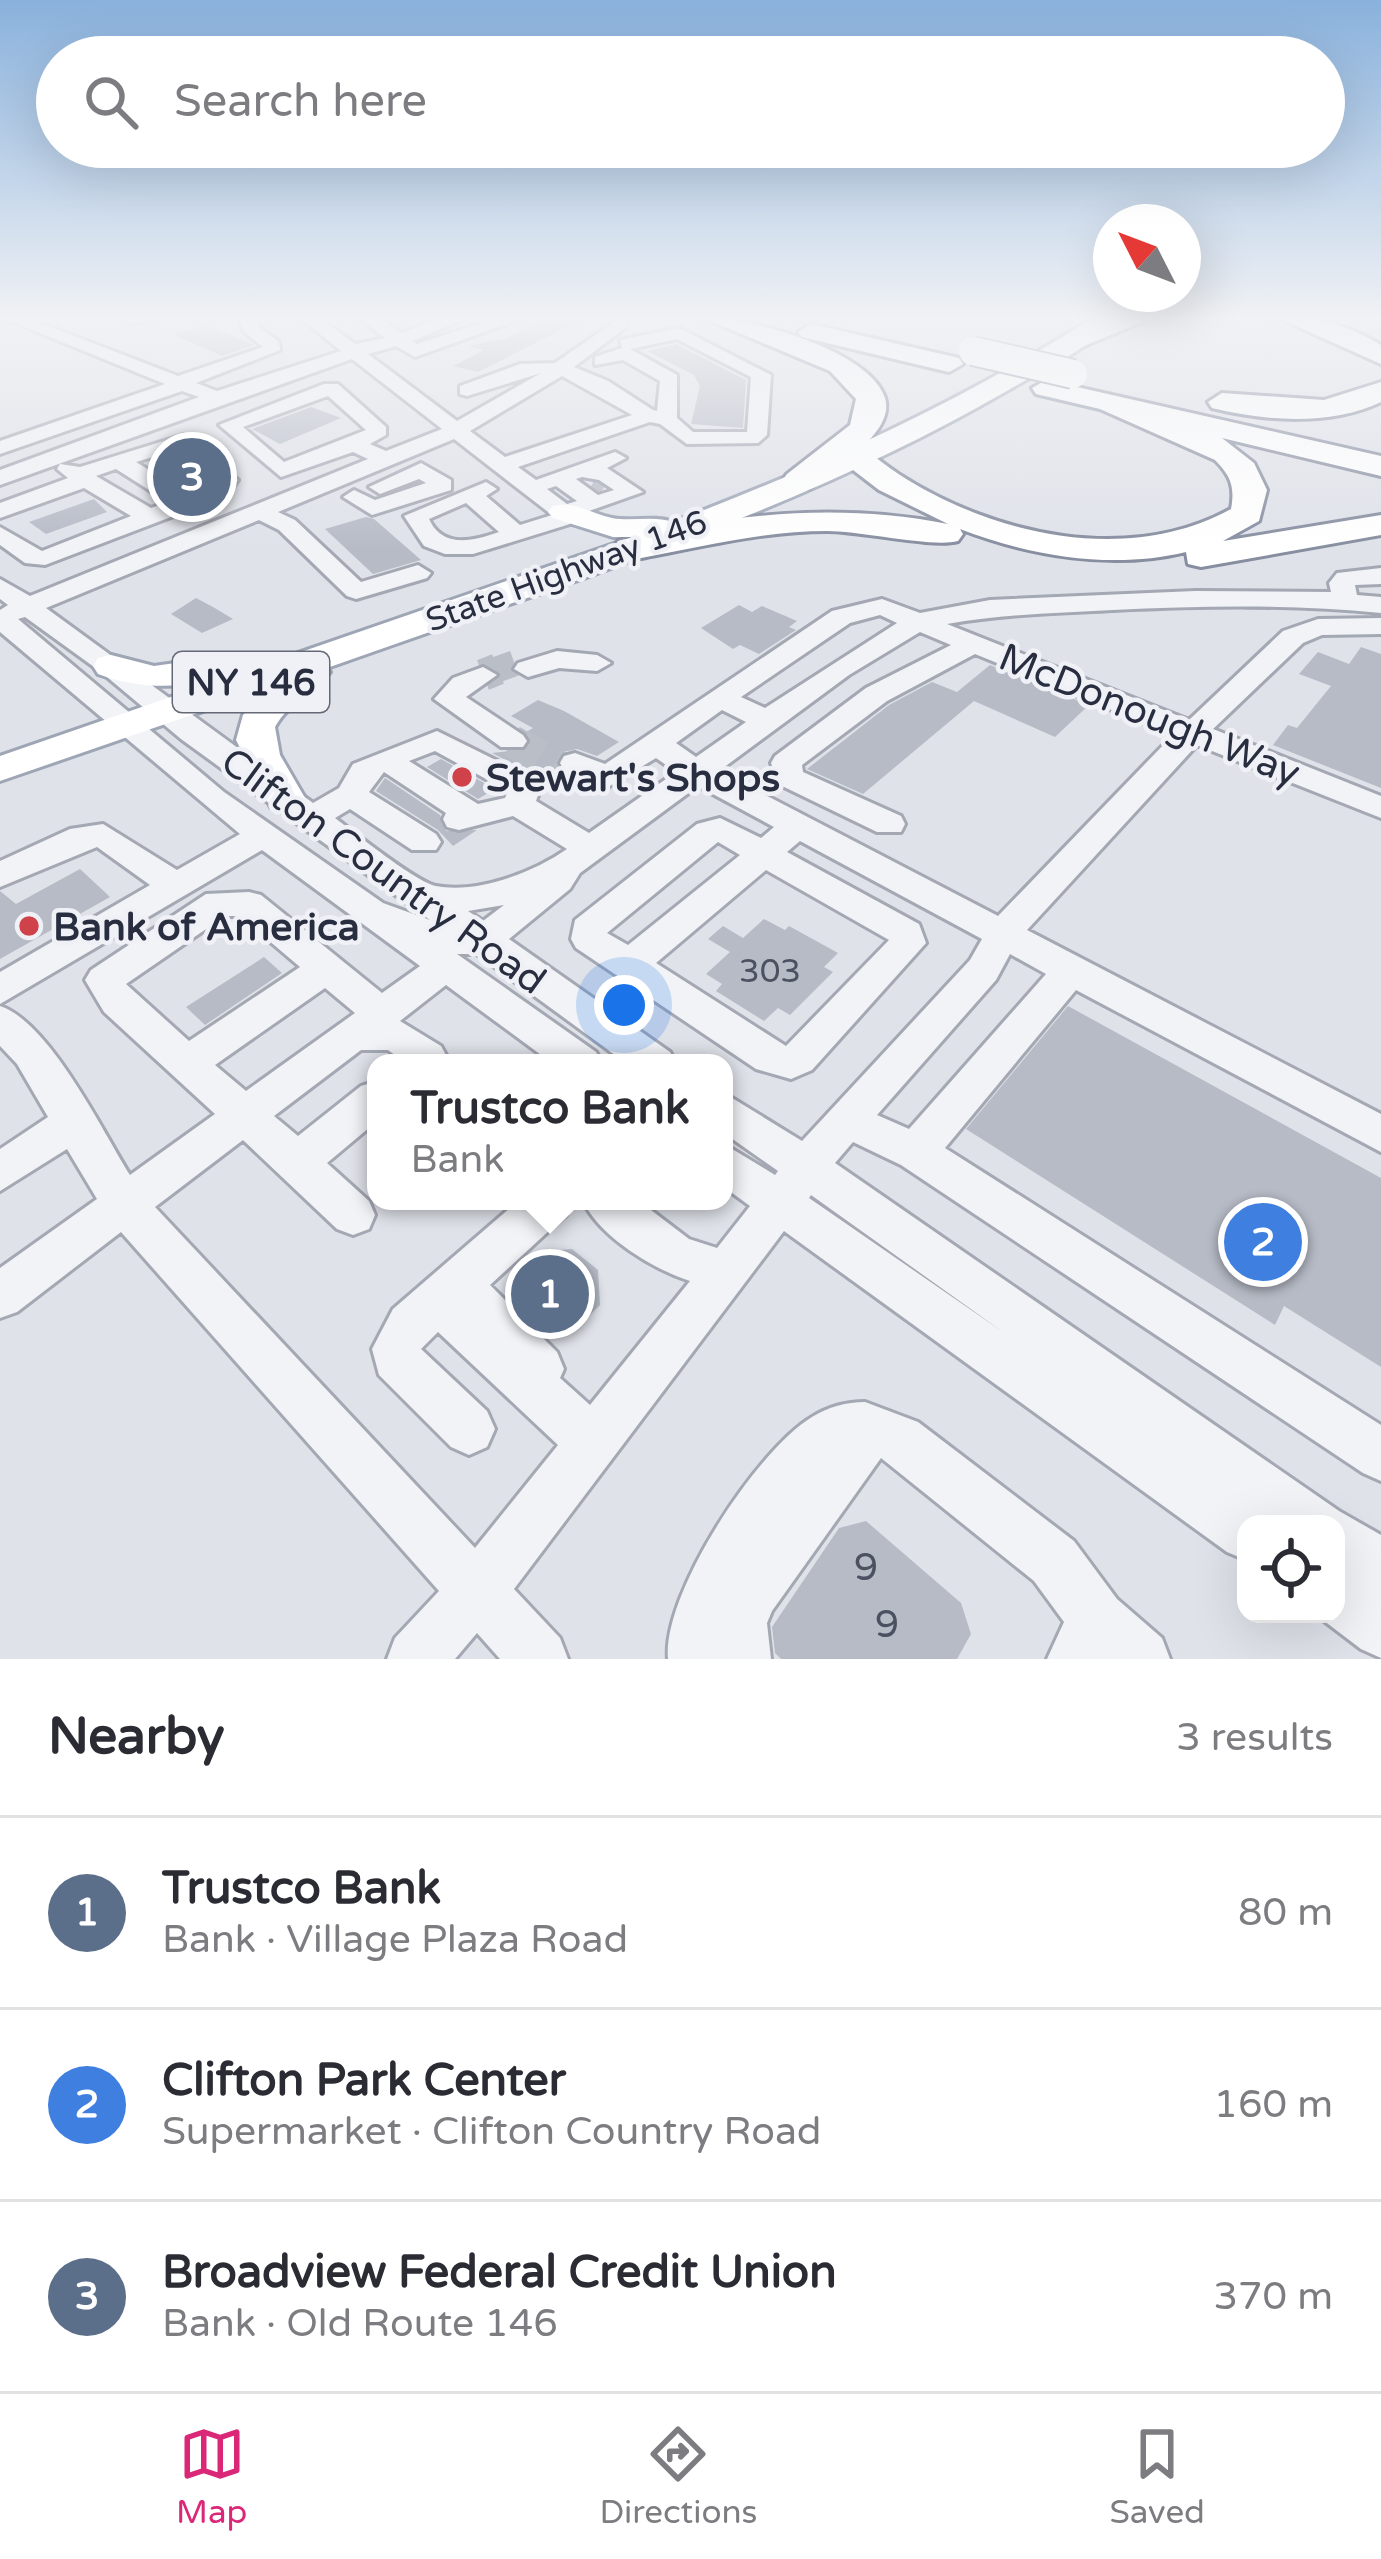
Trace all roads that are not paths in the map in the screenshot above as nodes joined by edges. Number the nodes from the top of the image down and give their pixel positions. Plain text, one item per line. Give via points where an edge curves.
1 (149, 394) edge
2 (217, 394) edge
3 (227, 394) edge
4 (309, 394) edge
5 (338, 394) edge
6 (422, 394) edge
7 (473, 394) edge
8 (540, 394) edge
9 (554, 394) edge
10 (620, 394) edge
11 (671, 394) edge
12 (760, 394) edge
13 (869, 394) edge
14 (979, 394) edge
15 (1112, 394) edge
16 (1126, 394) edge
17 (1138, 394) edge
18 (1166, 394) edge
19 (1375, 394) edge
20 (222, 396) junction
21 (501, 414) junction
22 (657, 417) junction
23 (466, 426) junction
24 (354, 445) junction
25 (1381, 445) edge
26 (0, 448) edge
27 (541, 451) junction
28 (615, 458) dead end
29 (51, 459) junction
30 (847, 459) junction
31 (388, 460) junction
32 (124, 464) junction
33 (1381, 466) edge
34 (81, 477) junction
35 (0, 478) edge
36 (514, 478) junction
37 (560, 478) junction
38 (798, 481) junction
39 (611, 489) junction
40 (469, 494) junction
41 (354, 497) dead end
42 (186, 503) junction
43 (0, 511) edge
44 (562, 516) junction
45 (149, 517) junction
46 (272, 518) junction
47 (700, 523) junction
48 (1381, 525) edge
49 (225, 526) junction
50 (0, 534) edge
51 (516, 534) junction
52 (631, 549) junction
53 (1096, 560) junction
54 (418, 573) dead end
55 (1381, 576) edge
56 (0, 587) edge
57 (500, 595) junction
58 (1345, 599) junction
59 (1381, 605) edge
60 (29, 607) junction
61 (0, 618) edge
62 (919, 620) junction
63 (1381, 626) edge
64 (391, 633) junction
65 (978, 644) junction
66 (337, 652) junction
67 (597, 663) dead end
68 (525, 665) tunnel mouth
69 (111, 666) junction
70 (487, 680) dead end
71 (720, 698) junction
72 (165, 712) junction
73 (768, 722) junction
74 (127, 725) junction
75 (1192, 732) junction
76 (518, 738) tunnel mouth
77 (655, 743) junction
78 (385, 759) junction
79 (570, 767) tunnel mouth
80 (0, 769) edge
81 (698, 773) junction
82 (351, 795) junction
83 (836, 803) junction
84 (518, 805) junction
85 (298, 808) junction
86 (1381, 808) edge
87 (889, 824) dead end
88 (448, 828) junction
89 (802, 828) junction
90 (263, 835) junction
91 (112, 838) junction
92 (766, 851) junction
93 (579, 857) junction
94 (381, 869) junction
95 (0, 875) edge
96 (900, 880) junction
97 (175, 886) junction
98 (420, 898) junction
99 (0, 900) edge
100 (868, 910) junction
101 (375, 913) junction
102 (1003, 934) junction
103 (482, 941) junction
104 (630, 964) junction
105 (446, 966) junction
106 (328, 968) junction
107 (1071, 970) junction
108 (0, 990) edge
109 (0, 1021) edge
110 (367, 1024) junction
111 (419, 1054) edge
112 (569, 1054) edge
113 (643, 1054) edge
114 (187, 1064) junction
115 (367, 1105) edge
116 (245, 1114) junction
117 (733, 1120) edge
118 (847, 1120) junction
119 (74, 1122) junction
120 (1381, 1134) edge
121 (916, 1152) junction
122 (297, 1162) junction
123 (733, 1166) edge
124 (0, 1172) edge
125 (794, 1185) junction
126 (124, 1204) junction
127 (540, 1210) edge
128 (617, 1210) edge
129 (353, 1215) dead end
130 (728, 1273) junction
131 (448, 1293) junction
132 (0, 1296) edge
133 (469, 1429) dead end
134 (870, 1429) junction
135 (591, 1442) junction
136 (1381, 1455) edge
137 (1303, 1515) edge
138 (1237, 1526) edge
139 (1345, 1543) edge
140 (1381, 1568) edge
141 (478, 1591) junction
142 (1345, 1604) edge
143 (1381, 1629) edge
144 (1086, 1639) edge
145 (416, 1659) edge
146 (539, 1659) edge
147 (697, 1659) edge
148 (742, 1659) edge
149 (1141, 1659) edge

1 - 26 street
2 - 20 street
3 - 20 street
4 - 24 street via 229,425 281,470
5 - 24 street via 379,430
6 - 23 street
7 - 21 street
8 - 21 street
9 - 21 street
10 - 22 street
11 - 22 street
12 - 22 street via 751,439 687,438
13 - 38 highway via 873,412 863,431
14 - 30 main road, State Highway 146 / NY 146
15 - 30 highway via 1222,450 1252,486 1247,514 1204,539 1079,548 936,508
16 - 33 highway
17 - 25 highway
18 - 19 highway via 1287,410 1345,406
20 - 29 street
21 - 23 street
21 - 27 street
22 - 27 street
23 - 31 street
23 - 36 street
24 - 31 street
27 - 36 street
28 - 39 street
29 - 34 street
29 - 35 street
30 - 38 main road, State Highway 146 / NY 146
30 - 53 highway via 862,480 929,515
31 - 46 street
32 - 34 street
32 - 42 street
32 - 42 street via 210,461 225,474 225,484
34 - 43 street
34 - 45 street
36 - 37 street
36 - 40 street
36 - 44 street
37 - 39 street
37 - 39 street
38 - 47 main road, State Highway 146 / NY 146
39 - 44 street
40 - 51 street
40 - 51 street via 429,507 416,515 418,524 443,548 461,550
41 - 46 street
42 - 45 street
42 - 49 street
44 - 47 main road via 613,528
44 - 51 street
44 - 57 main road via 577,545
45 - 50 street via 45,558 34,559
46 - 49 street
46 - 54 street via 356,591
47 - 52 main road, State Highway 146 / NY 146
48 - 53 highway via 1163,562
49 - 60 street
52 - 53 highway via 837,517
52 - 57 main road, State Highway 146 / NY 146
55 - 58 street via 1346,578
56 - 60 street, Clifton Country Road
57 - 64 main road, State Highway 146 / NY 146
58 - 59 street
58 - 62 street via 990,608
60 - 61 street
60 - 69 street, Clifton Country Road
61 - 74 street, Clifton Country Road
62 - 65 street, McDonough Way
62 - 71 street via 882,607 853,610
62 - 73 street
63 - 75 street via 1318,627 1293,637
64 - 66 main road, State Highway 146 / NY 146
64 - 69 main road via 181,677 137,677
65 - 75 street, McDonough Way
65 - 83 street via 870,694 786,763 789,777
66 - 72 main road, State Highway 146 / NY 146
66 - 85 main road via 254,727 254,752
67 - 68 street via 557,658
69 - 72 street, Clifton Country Road
70 - 76 street via 475,700
71 - 73 street
71 - 77 street
72 - 74 main road, State Highway 146 / NY 146
72 - 85 street, Clifton Country Road
73 - 81 street
74 - 80 main road, State Highway 146 / NY 146
74 - 90 street, Clifton Country Road
75 - 86 street, McDonough Way
75 - 102 street
77 - 79 street via 591,782
77 - 81 street
78 - 82 street via 364,771
78 - 84 street via 437,740 525,787
78 - 88 street
81 - 89 street
81 - 93 street
82 - 85 street
82 - 88 street
83 - 87 street
83 - 89 street
84 - 88 street
84 - 93 street
85 - 94 street, Clifton Country Road
88 - 94 street
89 - 92 street
89 - 96 street
90 - 97 street
90 - 101 street, Clifton Country Road
91 - 95 street via 82,837
91 - 97 street
91 - 99 street
92 - 100 street
92 - 104 street
92 - 104 street via 727,830 710,832 592,923 590,939
93 - 98 street via 485,899
93 - 103 street
94 - 98 street, Clifton Country Road
96 - 100 street
96 - 102 street
97 - 108 street
98 - 103 street, Clifton Country Road
100 - 104 street via 905,933 908,944 791,1063 770,1058
101 - 103 street via 447,941
101 - 105 street, Clifton Country Road
102 - 107 street
102 - 118 street via 983,970
103 - 113 street, Clifton Country Road
105 - 110 street
105 - 112 street, Clifton Country Road
106 - 110 street
106 - 114 street
106 - 114 street via 249,904 218,903 104,980 118,1003
107 - 120 street
107 - 121 street
109 - 119 street
110 - 111 street
110 - 116 street
114 - 116 street
115 - 122 street
116 - 122 street
116 - 126 street
117 - 125 street
118 - 121 street
118 - 125 street
119 - 124 street
119 - 126 street
121 - 136 street
122 - 129 street
123 - 125 street
125 - 130 street
125 - 137 street
125 - 138 street
126 - 132 street
126 - 141 street
127 - 131 street
128 - 130 street via 675,1255
130 - 135 street
131 - 133 street via 403,1332 396,1358
131 - 135 street via 524,1348 555,1408
134 - 144 street via 900,1440 1054,1561
134 - 147 street via 848,1428 814,1448 735,1551 702,1606
134 - 148 street via 752,1591 738,1623
135 - 141 street
139 - 140 street
141 - 145 street
141 - 146 street
142 - 143 street
144 - 149 street

